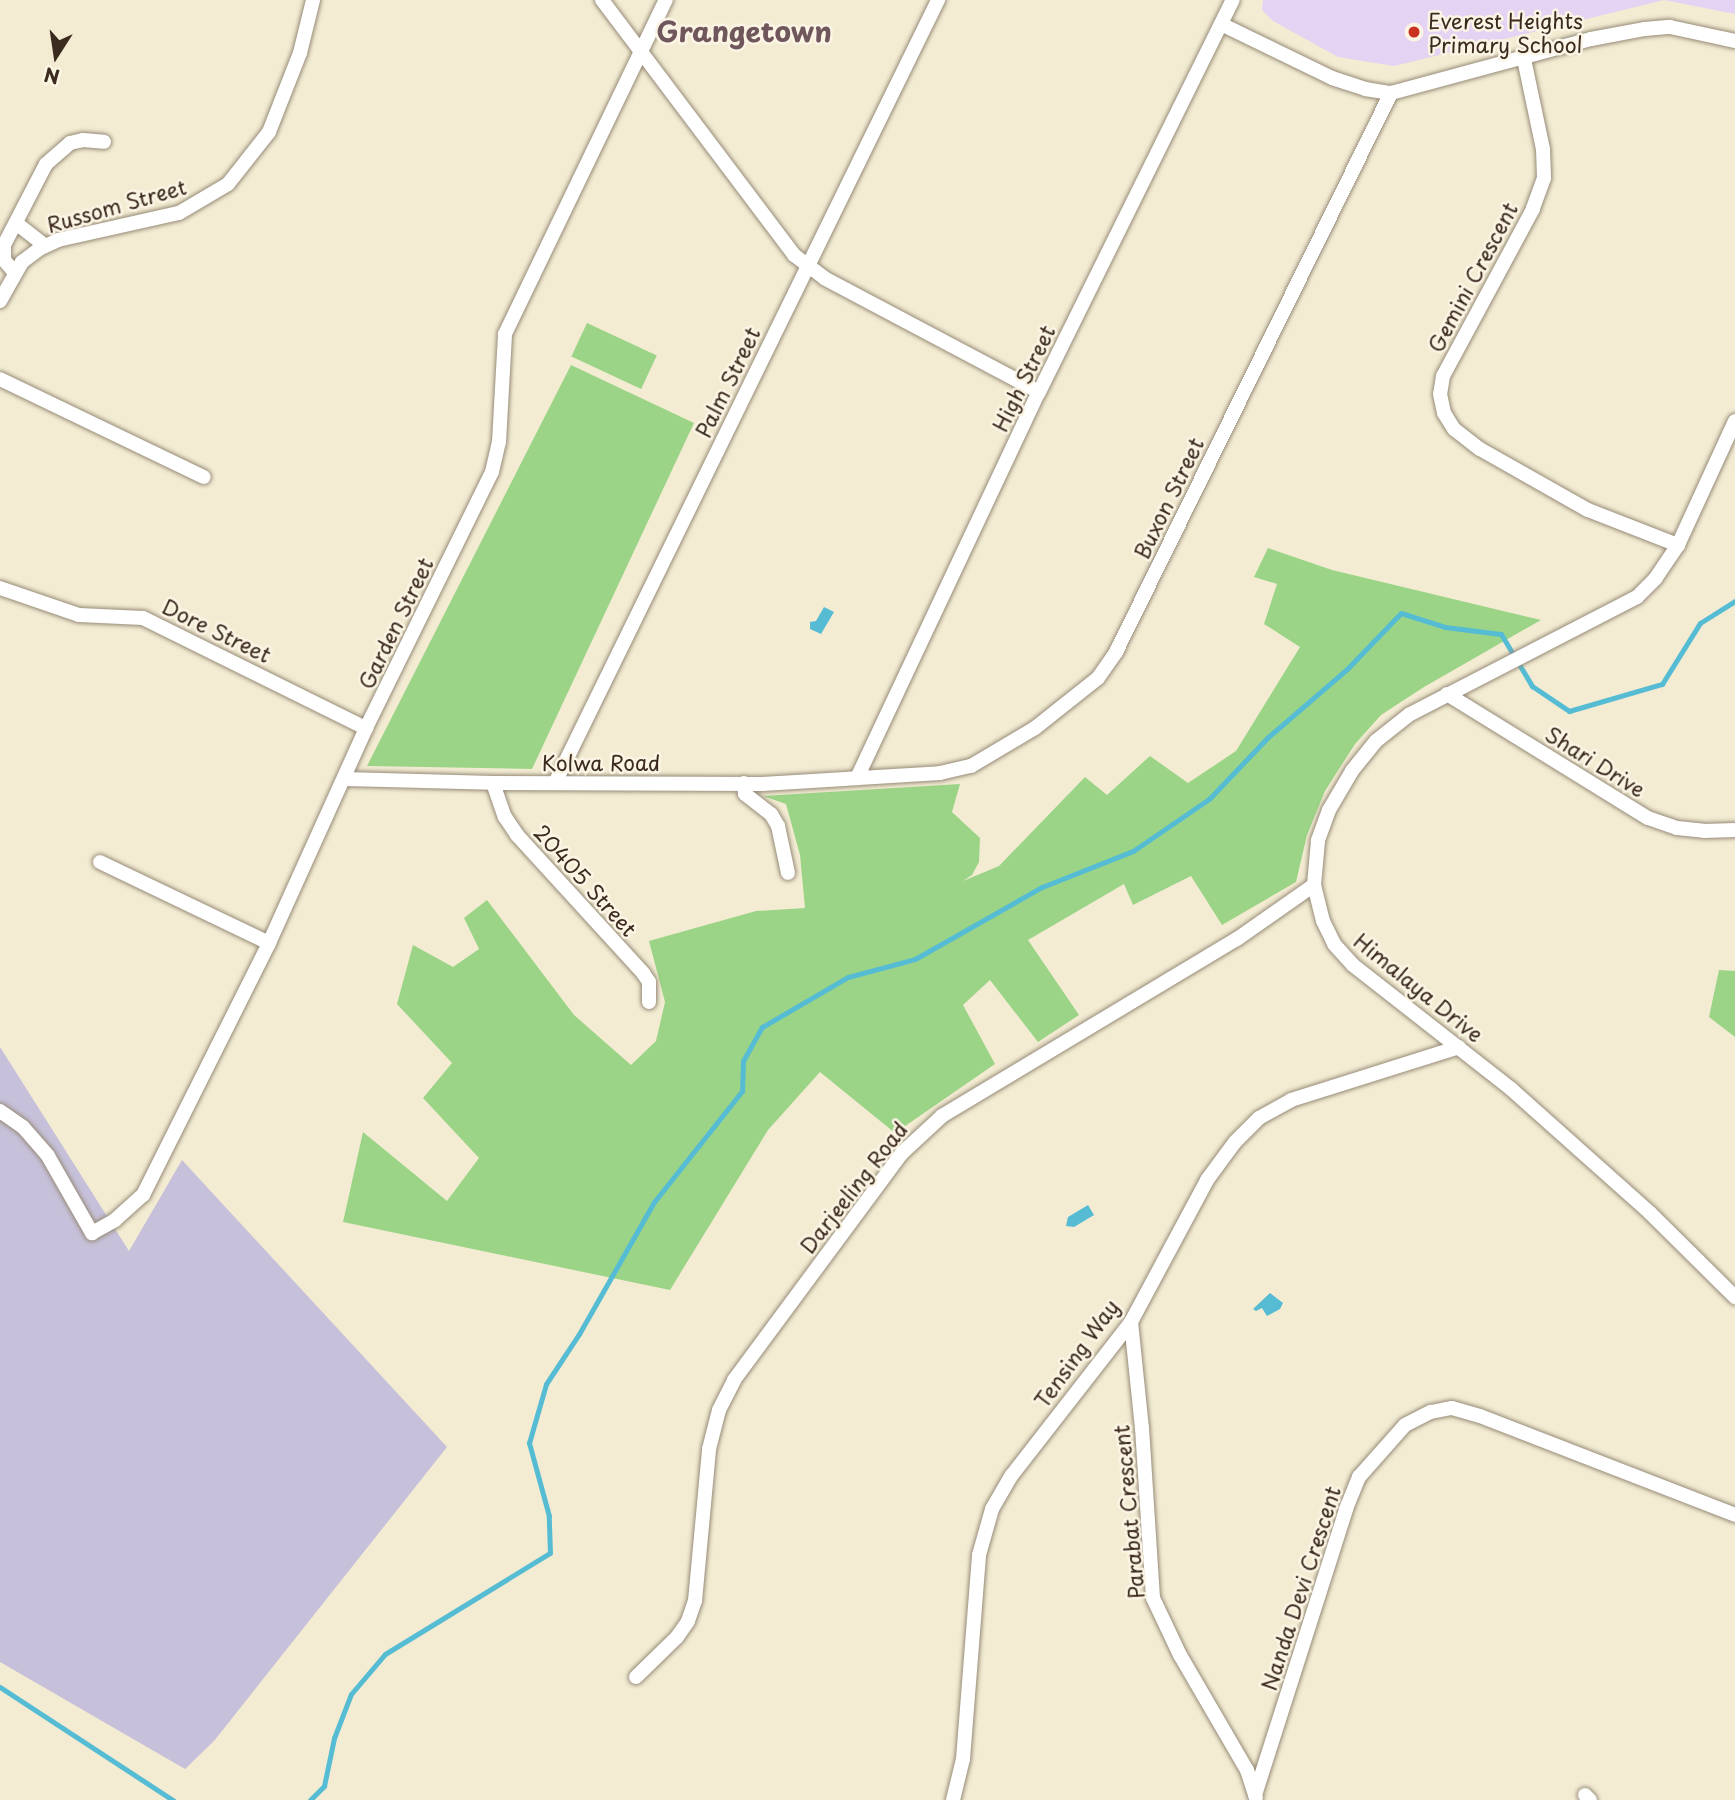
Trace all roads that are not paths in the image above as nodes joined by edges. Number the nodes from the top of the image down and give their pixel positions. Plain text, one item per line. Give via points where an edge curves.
1 (313, 0) edge
2 (602, 0) edge
3 (666, 0) edge
4 (938, 0) edge
5 (1233, 0) edge
6 (1221, 24) junction
7 (1735, 41) edge
8 (642, 50) junction
9 (1524, 59) junction
10 (1391, 93) junction
11 (104, 142) dead end
12 (16, 223) junction
13 (46, 246) junction
14 (807, 266) junction
15 (15, 273) junction
16 (0, 301) edge
17 (0, 379) edge
18 (1038, 392) junction
19 (1735, 421) edge
20 (204, 477) dead end
21 (1678, 545) junction
22 (0, 588) edge
23 (1447, 694) junction
24 (366, 728) junction
25 (857, 778) junction
26 (345, 779) junction
27 (493, 783) junction
28 (555, 783) junction
29 (744, 783) junction
30 (1735, 830) edge
31 (100, 862) dead end
32 (788, 873) dead end
33 (1314, 885) junction
34 (269, 943) junction
35 (649, 1002) dead end
36 (1459, 1047) junction
37 (0, 1111) edge
38 (1735, 1297) edge
39 (1130, 1322) junction
40 (1735, 1514) edge
41 (636, 1677) dead end
42 (1256, 1797) edge
43 (953, 1800) edge

1 - 13 street, Russom Street via 300,53 269,132 228,184 179,213
2 - 8 street
3 - 8 street, Garden Street
4 - 14 street, Palm Street
5 - 6 street, High Street
6 - 10 street via 1332,78
6 - 18 street, High Street
7 - 9 street via 1670,27 1645,29
8 - 14 street via 778,237
8 - 24 street, Garden Street via 505,334 499,442 492,472
9 - 10 street
9 - 21 street, Gemini Crescent via 1543,149 1544,178 1533,209 1443,376 1444,413 1454,429 1492,456 1588,509
10 - 25 street, Buxon Street via 1116,652 1098,678 1035,728 971,766 940,774
11 - 12 street via 76,142 56,152
12 - 13 street
12 - 15 street via 3,248 4,260
13 - 15 street, Russom Street via 22,262
14 - 18 street
14 - 28 street, Palm Street
15 - 16 street, Russom Street
17 - 20 street
18 - 25 street, High Street
19 - 21 street, Himalaya Drive
21 - 23 street, Himalaya Drive via 1637,597
22 - 24 street, Dore Street via 79,615 136,617 160,624
23 - 30 street, Shari Drive via 1647,818 1677,828
23 - 33 street, Himalaya Drive via 1410,714 1376,741 1352,771 1329,810 1318,841
24 - 26 street, Garden Street
25 - 29 street, Kolwa Road
26 - 27 street, Kolwa Road
26 - 34 street, Garden Street
27 - 28 street, Kolwa Road
27 - 35 street, 20405 Street via 517,835 643,974 651,990
28 - 29 street, Kolwa Road
29 - 32 street via 745,794 771,814 778,826
31 - 34 street
33 - 36 street, Himalaya Drive via 1334,944 1353,965
33 - 41 street, Darjeeling Road via 1237,939 942,1116 902,1153 734,1380 719,1410 709,1449 695,1601 677,1637
34 - 37 street, Garden Street via 143,1195 115,1220 92,1233 48,1156 23,1127
36 - 38 street, Himalaya Drive via 1650,1213
36 - 39 street, Tensing Way via 1291,1100 1259,1118 1207,1180
39 - 42 street, Parabat Crescent via 1143,1428 1153,1598 1173,1643 1247,1770
39 - 43 street, Tensing Way via 1012,1475 983,1532 963,1759
40 - 42 street, Nanda Devi Crescent via 1452,1408 1405,1425 1359,1477 1346,1509

